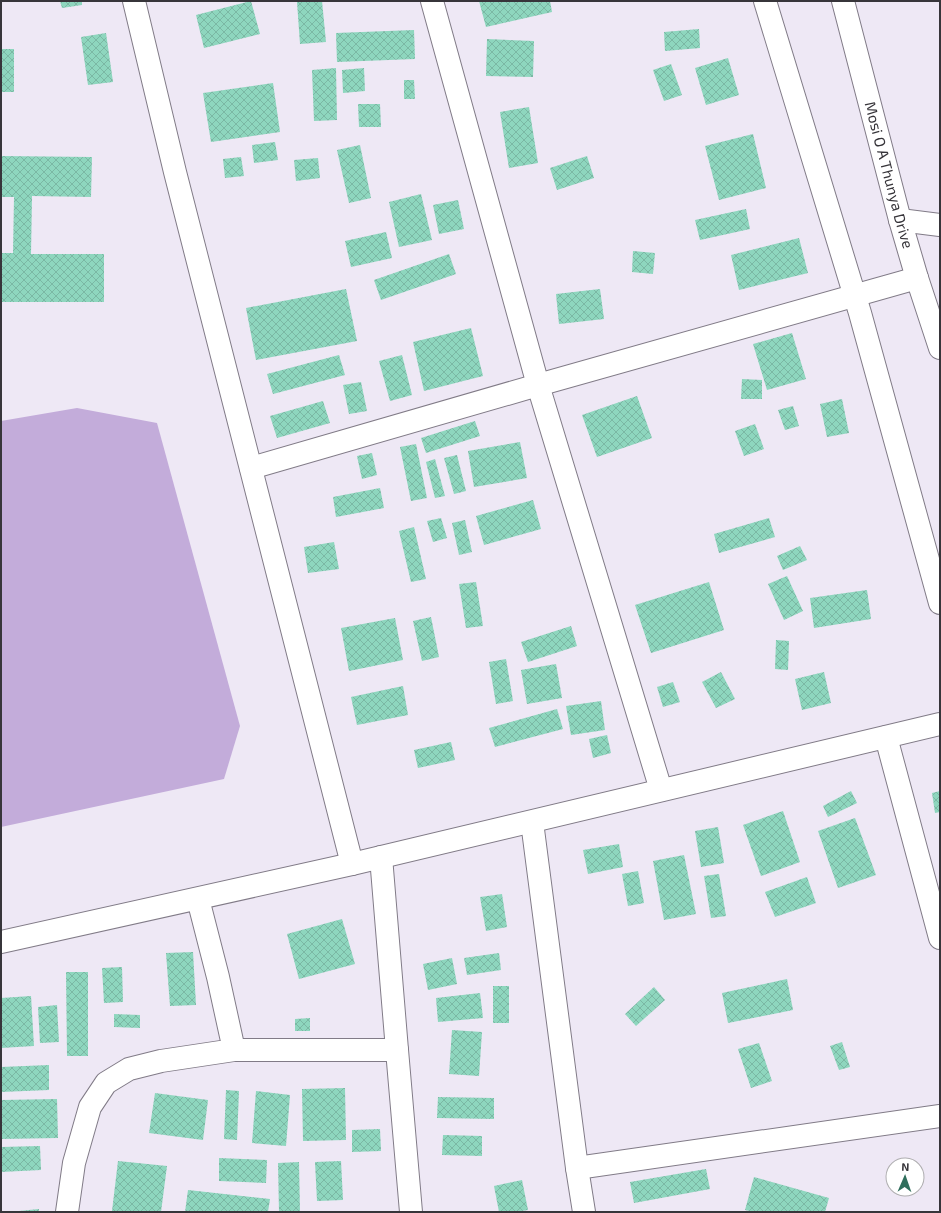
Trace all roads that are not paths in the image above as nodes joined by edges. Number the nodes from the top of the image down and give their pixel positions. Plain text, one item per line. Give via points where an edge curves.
1 (134, 1) edge
2 (432, 1) edge
3 (765, 1) edge
4 (843, 1) edge
5 (900, 220) junction
6 (940, 225) edge
7 (917, 278) junction
8 (855, 296) junction
9 (940, 348) edge
10 (538, 385) junction
11 (251, 468) junction
12 (940, 603) edge
13 (940, 724) edge
14 (886, 737) junction
15 (661, 790) junction
16 (532, 822) junction
17 (381, 857) junction
18 (352, 864) junction
19 (198, 899) junction
20 (940, 938) edge
21 (1, 942) edge
22 (234, 1050) junction
23 (397, 1050) junction
24 (940, 1116) edge
25 (577, 1168) junction
26 (67, 1212) edge
27 (411, 1212) edge
28 (584, 1212) edge

1 - 11 street
2 - 10 street
3 - 8 street
4 - 5 street, Mosi O A Thunya Drive
5 - 6 street
5 - 7 street, Mosi O A Thunya Drive
7 - 8 street
7 - 9 street, Mosi O A Thunya Drive
8 - 10 street
8 - 12 street
10 - 11 street
10 - 15 street
11 - 18 street
13 - 14 street
14 - 15 street
14 - 20 street
15 - 16 street
16 - 17 street
16 - 25 street
17 - 18 street
17 - 23 street
18 - 19 street
19 - 21 street
19 - 22 street
22 - 23 street
22 - 26 street via 135,1067 106,1083 90,1106 74,1163
23 - 27 street
24 - 25 street
25 - 28 street

